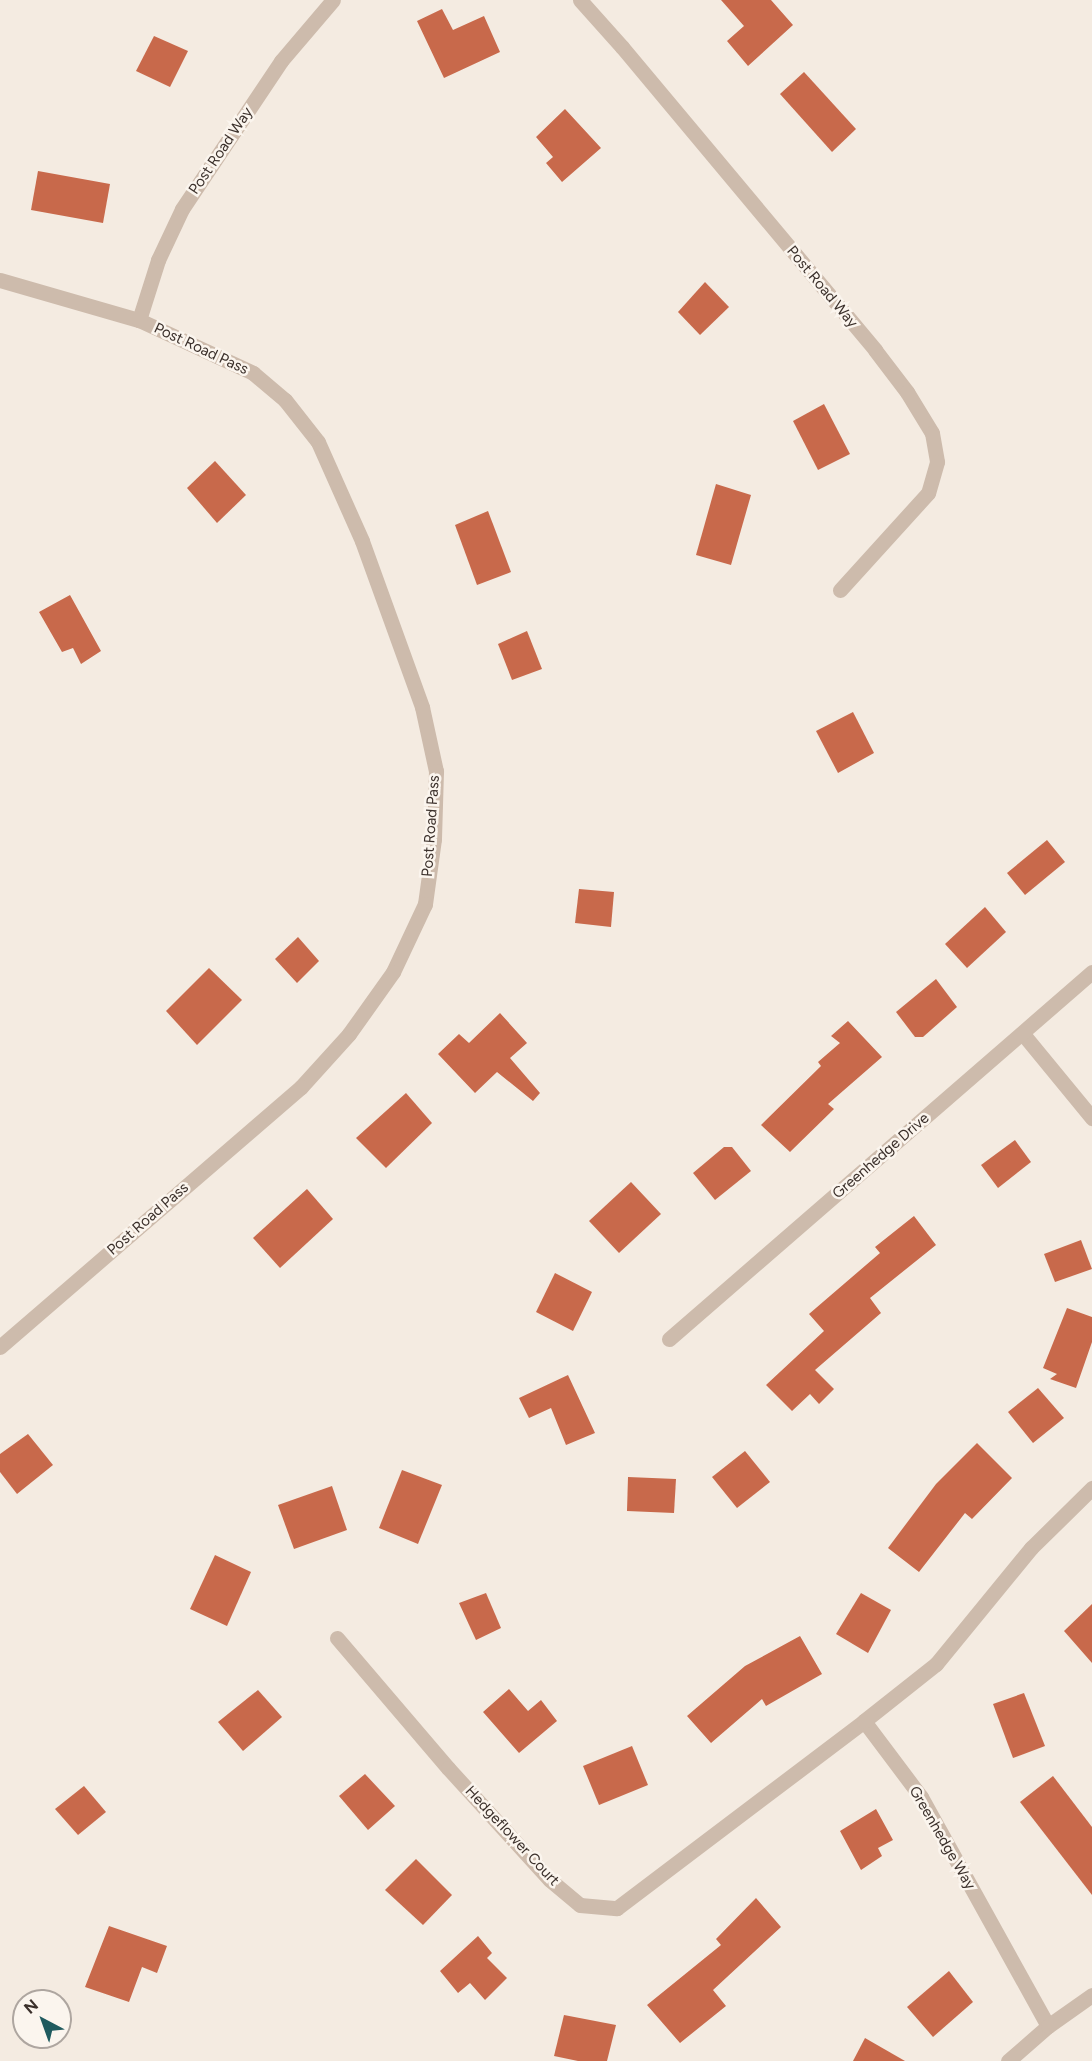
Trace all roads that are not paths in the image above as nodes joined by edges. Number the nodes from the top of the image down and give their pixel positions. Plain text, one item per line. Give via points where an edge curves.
1 (333, 0) edge
2 (580, 0) edge
3 (0, 280) edge
4 (139, 320) junction
5 (840, 591) dead end
6 (1092, 972) edge
7 (1023, 1034) junction
8 (1092, 1118) edge
9 (669, 1339) dead end
10 (0, 1347) edge
11 (1092, 1488) edge
12 (337, 1638) dead end
13 (864, 1721) junction
14 (1092, 1995) edge
15 (1048, 2026) junction
16 (1008, 2061) edge

1 - 4 street, Post Road Way via 281,61 182,209 158,260
2 - 5 street, Post Road Way via 875,350 932,433 937,462 928,493
3 - 4 street, Post Road Pass
4 - 10 street, Post Road Pass via 253,373 285,400 318,442 362,542 422,707 436,771 434,839 425,904 393,972 349,1034 301,1087
6 - 7 street, Greenhedge Drive
7 - 8 street
7 - 9 street, Greenhedge Drive
11 - 13 street via 1030,1548 936,1664
12 - 13 street, Hedgeflower Court via 550,1880 580,1905 617,1908
13 - 15 street, Greenhedge Way via 921,1797
14 - 15 street
15 - 16 street

